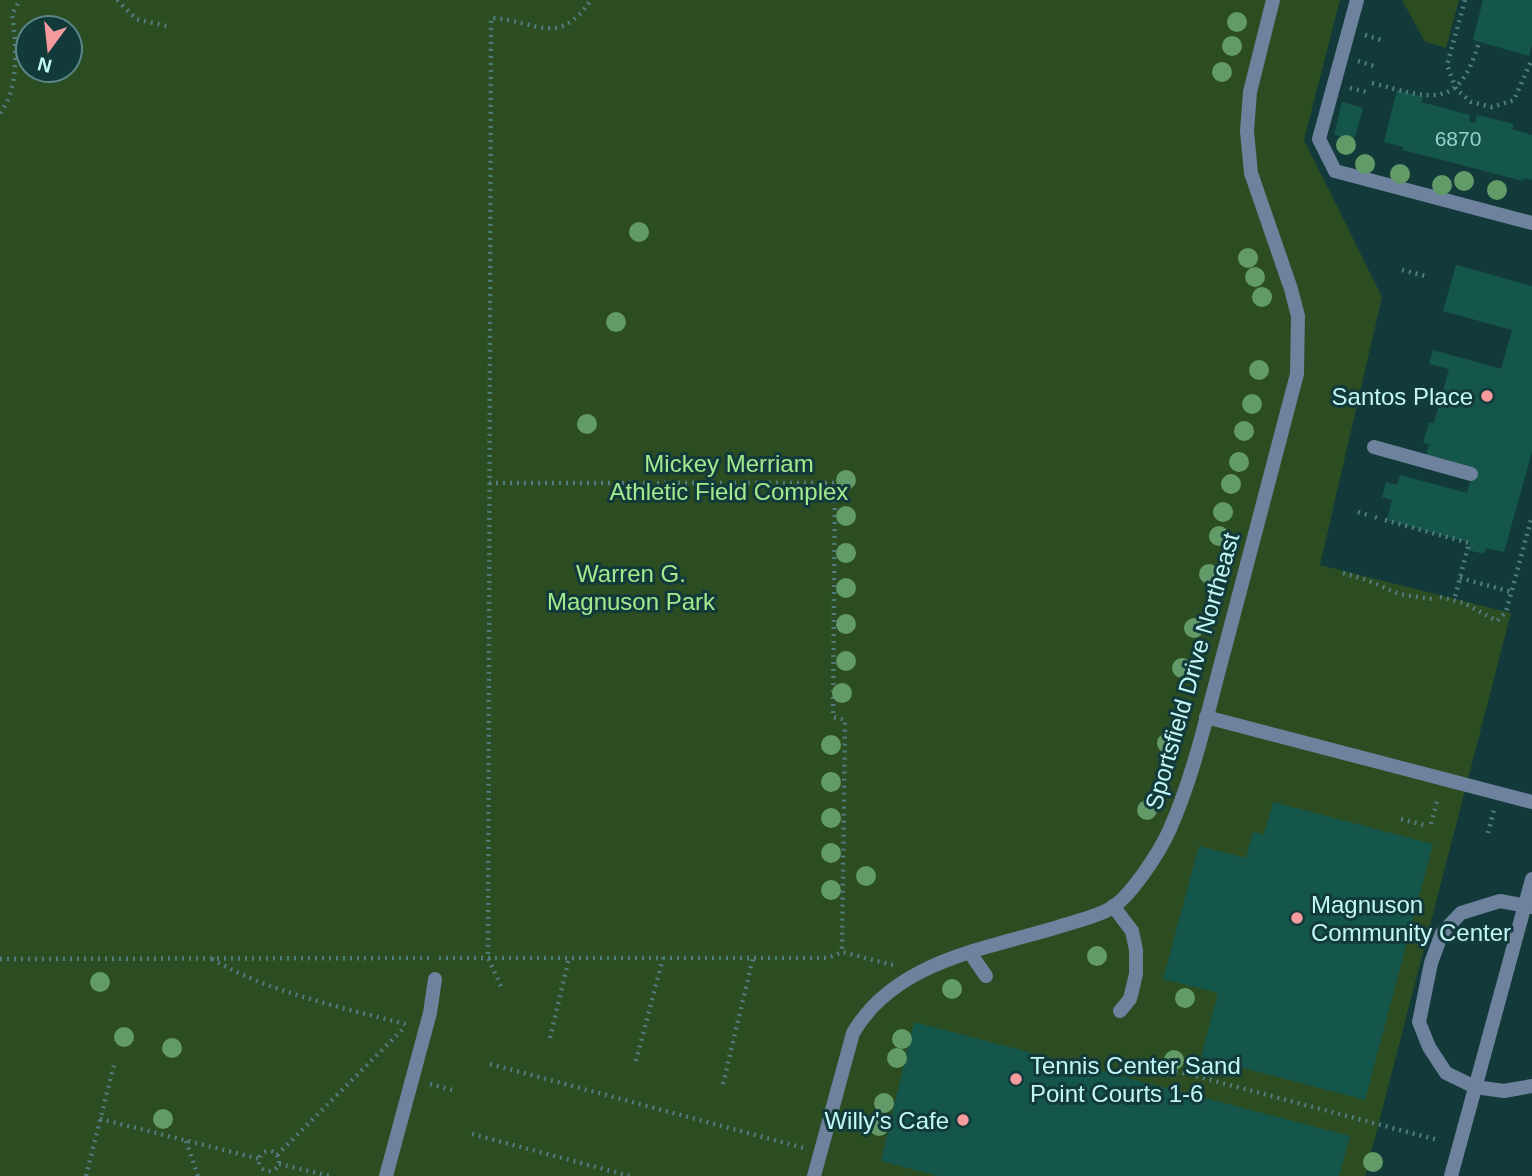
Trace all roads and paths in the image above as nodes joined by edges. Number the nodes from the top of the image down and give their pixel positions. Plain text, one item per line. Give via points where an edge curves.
1 (20, 0) edge
2 (117, 0) edge
3 (591, 0) edge
4 (1273, 0) edge
5 (1357, 0) edge
6 (1465, 0) edge
7 (167, 26) dead end
8 (1363, 35) dead end
9 (1384, 41) dead end
10 (1479, 42) dead end
11 (1532, 58) edge
12 (1356, 61) dead end
13 (1377, 66) dead end
14 (1372, 83) dead end
15 (1349, 88) dead end
16 (1456, 89) junction
17 (1370, 93) dead end
18 (0, 113) edge
19 (1532, 223) edge
20 (1402, 270) dead end
21 (1429, 277) dead end
22 (1374, 447) dead end
23 (1471, 474) dead end
24 (489, 483) junction
25 (1358, 512) dead end
26 (1532, 516) edge
27 (1343, 573) dead end
28 (1460, 578) junction
29 (1512, 592) junction
30 (1440, 597) dead end
31 (1432, 599) dead end
32 (1454, 601) junction
33 (1206, 717) junction
34 (1532, 802) edge
35 (1437, 803) dead end
36 (1493, 812) dead end
37 (1401, 819) dead end
38 (1432, 824) dead end
39 (1424, 825) dead end
40 (1488, 833) dead end
41 (1532, 879) edge
42 (1114, 906) junction
43 (1529, 906) edge
44 (842, 951) junction
45 (970, 953) junction
46 (437, 958) junction
47 (488, 958) junction
48 (569, 958) junction
49 (663, 958) junction
50 (753, 958) junction
51 (0, 959) edge
52 (211, 959) junction
53 (897, 966) dead end
54 (986, 976) dead end
55 (435, 979) joint
56 (501, 986) dead end
57 (1120, 1011) dead end
58 (550, 1038) dead end
59 (115, 1061) dead end
60 (636, 1061) dead end
61 (490, 1064) dead end
62 (1148, 1067) dead end
63 (430, 1084) dead end
64 (723, 1084) dead end
65 (1532, 1086) edge
66 (1475, 1087) junction
67 (452, 1090) dead end
68 (100, 1119) junction
69 (472, 1134) dead end
70 (186, 1140) junction
71 (1438, 1140) dead end
72 (806, 1149) dead end
73 (277, 1155) junction
74 (260, 1159) junction
75 (279, 1164) junction
76 (272, 1174) edge
77 (86, 1176) edge
78 (198, 1176) edge
79 (330, 1176) edge
80 (386, 1176) edge
81 (630, 1176) edge
82 (814, 1176) edge
83 (1451, 1176) edge

1 - 18 path via 12,14 16,47 9,102
2 - 7 path via 136,19
3 - 24 path via 572,23 556,29 491,18
4 - 33 street, Sportsfield Drive Northeast via 1250,92 1247,131 1251,173 1298,316 1297,373
5 - 19 street via 1319,139 1335,171
6 - 16 path via 1447,65
8 - 9 path
10 - 16 path via 1468,74
11 - 16 path via 1514,100 1492,107 1471,102
12 - 13 path
14 - 16 path via 1433,96
15 - 17 path
20 - 21 path
22 - 23 street
24 - 44 path via 835,483 833,717 845,720
24 - 47 path
25 - 28 path via 1469,543
26 - 29 path
27 - 31 path via 1399,594
28 - 29 path
28 - 32 path
29 - 32 path via 1506,612 1497,621
30 - 32 path
33 - 34 street
33 - 42 street, Sportsfield Drive Northeast via 1169,831 1155,857
35 - 38 path
36 - 40 path
37 - 39 path
41 - 43 street
42 - 45 street, Sportsfield Drive Northeast
42 - 57 street via 1132,931 1136,950 1130,999
43 - 66 street
43 - 66 street via 1500,901 1461,913 1442,933 1432,962 1419,1022 1446,1073
44 - 50 path via 828,958
44 - 53 path
45 - 54 street
45 - 82 street, Sportsfield Drive Northeast via 906,979 862,1017 847,1051
46 - 47 path
46 - 52 path
46 - 55 path
47 - 48 path
47 - 56 path
48 - 49 path
48 - 58 path
49 - 50 path
49 - 60 path
50 - 64 path
51 - 52 path
52 - 73 path via 284,992 409,1025
55 - 80 street
59 - 68 path
61 - 72 path
62 - 71 path
63 - 67 path
65 - 66 street via 1504,1091
66 - 83 street
68 - 70 path
68 - 77 path
69 - 81 path
70 - 74 path
70 - 78 path
73 - 74 path via 265,1152
73 - 75 path
74 - 76 path via 262,1168
75 - 76 path
75 - 79 path

